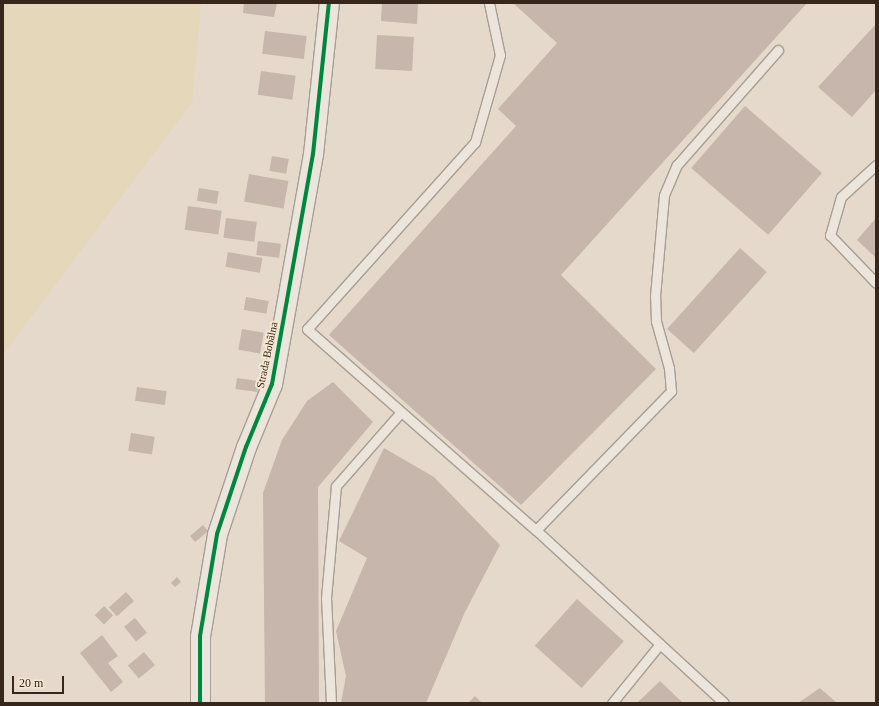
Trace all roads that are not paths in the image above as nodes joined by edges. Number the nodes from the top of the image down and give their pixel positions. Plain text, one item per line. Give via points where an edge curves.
1 (329, 3) edge
2 (489, 3) edge
3 (778, 50) dead end
4 (876, 165) edge
5 (876, 283) edge
6 (401, 412) junction
7 (536, 530) junction
8 (660, 644) junction
9 (200, 703) edge
10 (332, 703) edge
11 (612, 703) edge
12 (724, 703) edge

1 - 9 street, Strada Bobâlna via 313,154 272,384 246,446 217,534 200,636
2 - 6 lane via 500,55 475,142 307,329
3 - 7 lane via 677,165 664,194 656,302 671,391
4 - 5 lane via 841,197 830,235
6 - 7 lane
6 - 10 lane via 336,486 326,598
7 - 8 lane
8 - 11 lane
8 - 12 lane

